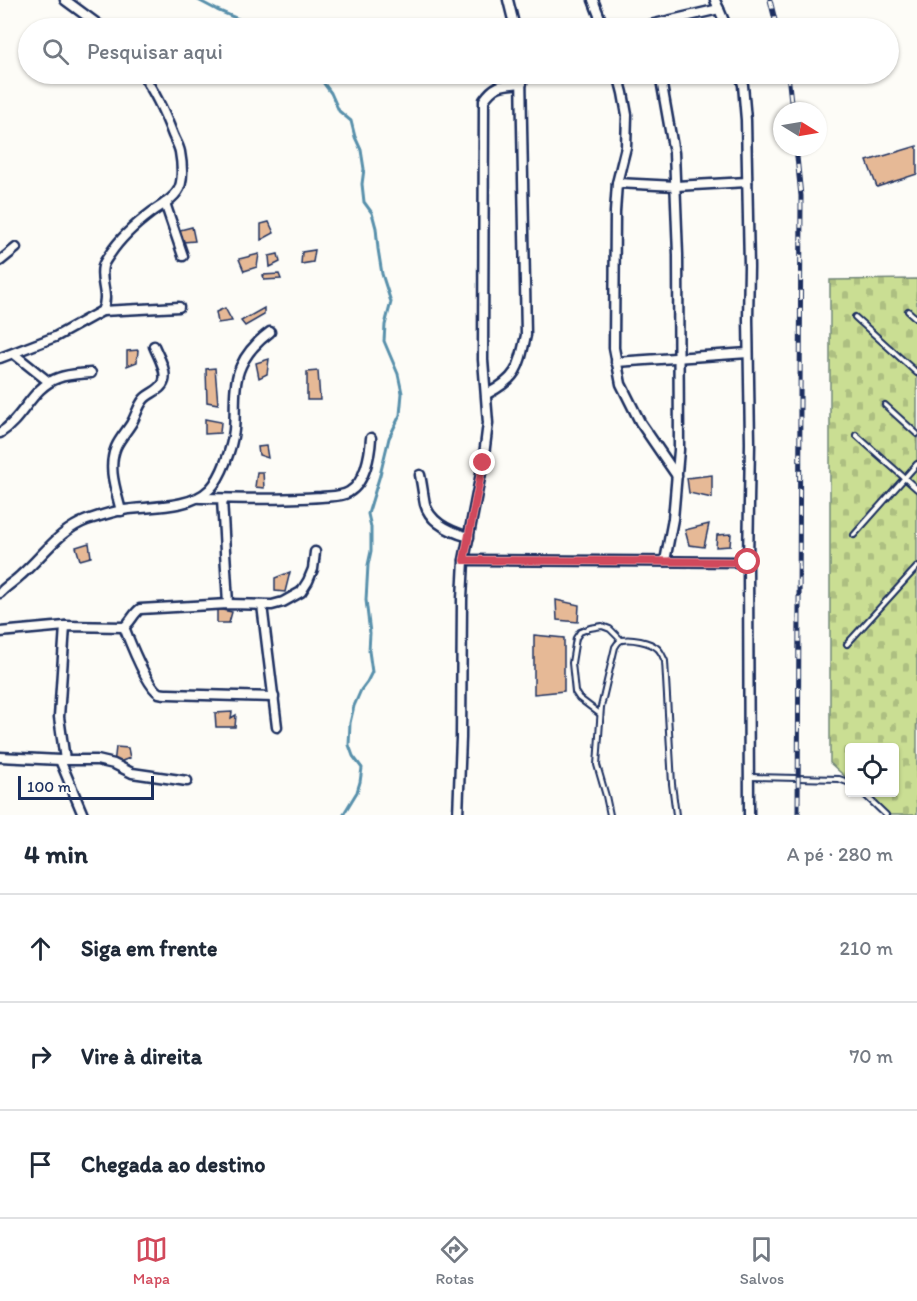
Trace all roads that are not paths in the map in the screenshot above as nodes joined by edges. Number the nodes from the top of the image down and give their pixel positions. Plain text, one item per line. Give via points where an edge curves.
1 (65, 0) edge
2 (508, 0) edge
3 (593, 0) edge
4 (715, 0) edge
5 (719, 9) junction
6 (89, 18) edge
7 (512, 18) edge
8 (600, 18) edge
9 (686, 18) edge
10 (723, 18) edge
11 (150, 84) edge
12 (504, 84) edge
13 (522, 84) edge
14 (621, 84) edge
15 (662, 84) edge
16 (743, 84) edge
17 (747, 182) junction
18 (617, 183) junction
19 (676, 186) junction
20 (165, 203) junction
21 (16, 248) dead end
22 (183, 256) dead end
23 (0, 261) edge
24 (179, 307) dead end
25 (102, 311) junction
26 (908, 311) dead end
27 (855, 317) dead end
28 (917, 319) edge
29 (270, 332) dead end
30 (154, 346) dead end
31 (748, 353) junction
32 (14, 354) junction
33 (679, 357) junction
34 (0, 358) edge
35 (616, 362) junction
36 (917, 373) edge
37 (91, 374) dead end
38 (49, 382) junction
39 (487, 394) junction
40 (885, 405) dead end
41 (0, 433) edge
42 (917, 434) edge
43 (856, 435) dead end
44 (371, 438) dead end
45 (917, 464) edge
46 (420, 475) dead end
47 (677, 476) junction
48 (905, 478) junction
49 (917, 489) edge
50 (200, 498) junction
51 (222, 498) junction
52 (121, 510) junction
53 (854, 535) dead end
54 (469, 537) junction
55 (315, 552) dead end
56 (464, 560) junction
57 (665, 561) junction
58 (748, 562) junction
59 (917, 567) edge
60 (0, 593) edge
61 (228, 604) junction
62 (262, 606) junction
63 (65, 626) junction
64 (124, 627) junction
65 (0, 632) edge
66 (621, 640) junction
67 (847, 644) dead end
68 (273, 697) junction
69 (601, 714) junction
70 (278, 727) dead end
71 (0, 757) edge
72 (63, 760) junction
73 (750, 777) junction
74 (186, 781) dead end
75 (845, 781) edge
76 (867, 797) edge
77 (83, 815) edge
78 (458, 815) edge
79 (610, 815) edge
80 (676, 815) edge
81 (749, 815) edge
82 (886, 815) edge

1 - 6 street
2 - 7 street
3 - 8 street
4 - 5 street
5 - 9 street
5 - 10 street
11 - 20 street via 180,151 182,183
12 - 39 street via 490,91 484,100 483,360
13 - 39 street via 526,335 512,378
14 - 18 street via 627,116 626,147
15 - 19 street
16 - 17 street
17 - 19 street
17 - 31 street
18 - 19 street
18 - 35 street
19 - 33 street
20 - 22 street
20 - 25 street via 121,239 103,266 106,294
21 - 23 street
24 - 25 street
25 - 32 street via 56,338
26 - 28 lane
27 - 36 lane
29 - 50 street via 249,352 240,368 234,430 225,464 212,487
30 - 52 street via 164,381 141,403 115,449 111,466
31 - 33 street
31 - 58 street
32 - 34 street
32 - 38 street
33 - 35 street
33 - 47 street
35 - 47 street via 621,384 640,422
37 - 38 street via 69,375
38 - 41 street
39 - 54 street via 483,463
40 - 42 lane
43 - 48 lane
44 - 51 street via 363,473 348,493 306,498
45 - 48 lane
46 - 54 street via 425,507 453,533
47 - 57 street
48 - 49 lane
48 - 53 lane
50 - 51 street
50 - 52 street
51 - 61 street
52 - 60 street via 65,532
54 - 56 street
55 - 62 street via 313,569 301,592 284,602
56 - 57 street
56 - 78 street
57 - 58 street
58 - 73 street
59 - 67 lane
61 - 62 street
61 - 64 street via 140,609
62 - 68 street
63 - 64 street
63 - 65 street
63 - 72 street via 59,717
64 - 68 street via 158,693
66 - 69 lane via 615,647
66 - 69 lane via 610,628 602,626 580,632 576,638 572,663 575,692
66 - 80 lane via 652,645 665,661
68 - 70 street
69 - 79 lane via 597,765
71 - 72 street
72 - 74 street via 97,760 132,773
72 - 77 street
73 - 75 lane
73 - 81 street
76 - 82 lane

